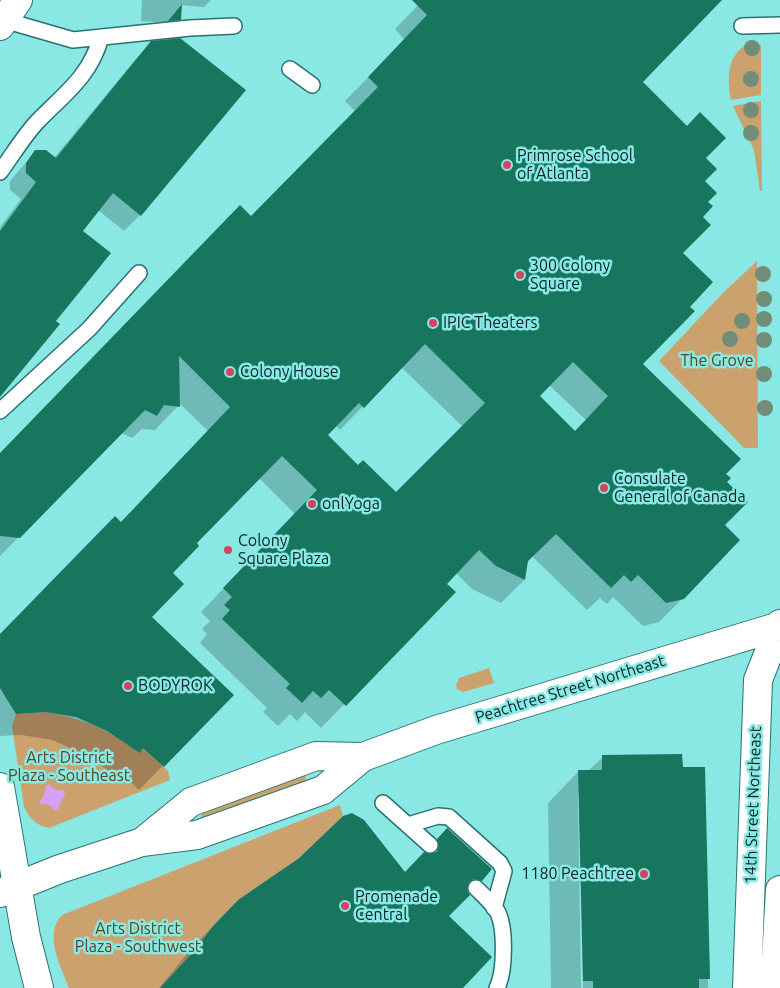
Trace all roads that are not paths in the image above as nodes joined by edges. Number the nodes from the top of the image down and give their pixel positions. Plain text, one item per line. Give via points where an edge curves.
1 (7, 15) edge
2 (780, 25) edge
3 (234, 26) dead end
4 (742, 26) dead end
5 (101, 37) junction
6 (290, 69) dead end
7 (312, 85) dead end
8 (0, 172) edge
9 (139, 273) dead end
10 (0, 411) edge
11 (780, 626) edge
12 (0, 787) edge
13 (383, 803) dead end
14 (408, 825) junction
15 (430, 845) dead end
16 (476, 888) dead end
17 (9, 889) edge
18 (780, 890) edge
19 (494, 908) junction
20 (39, 988) edge
21 (497, 988) edge
22 (747, 988) edge
23 (771, 988) edge

1 - 5 lane via 73,40
2 - 4 lane
3 - 5 lane
5 - 8 lane via 96,56 72,89 36,123
6 - 7 lane
9 - 10 lane via 89,329
11 - 17 main road, Peachtree Street Northeast via 436,730 363,757 323,790 197,835 142,842
11 - 22 main road, 14th Street Northeast via 758,680
12 - 17 main road
13 - 14 lane
14 - 15 lane
14 - 19 lane via 438,816 449,817 500,863 504,870
16 - 19 lane
17 - 20 main road
18 - 23 main road, 14th Street Northeast via 775,978
19 - 21 lane via 502,923 503,968

